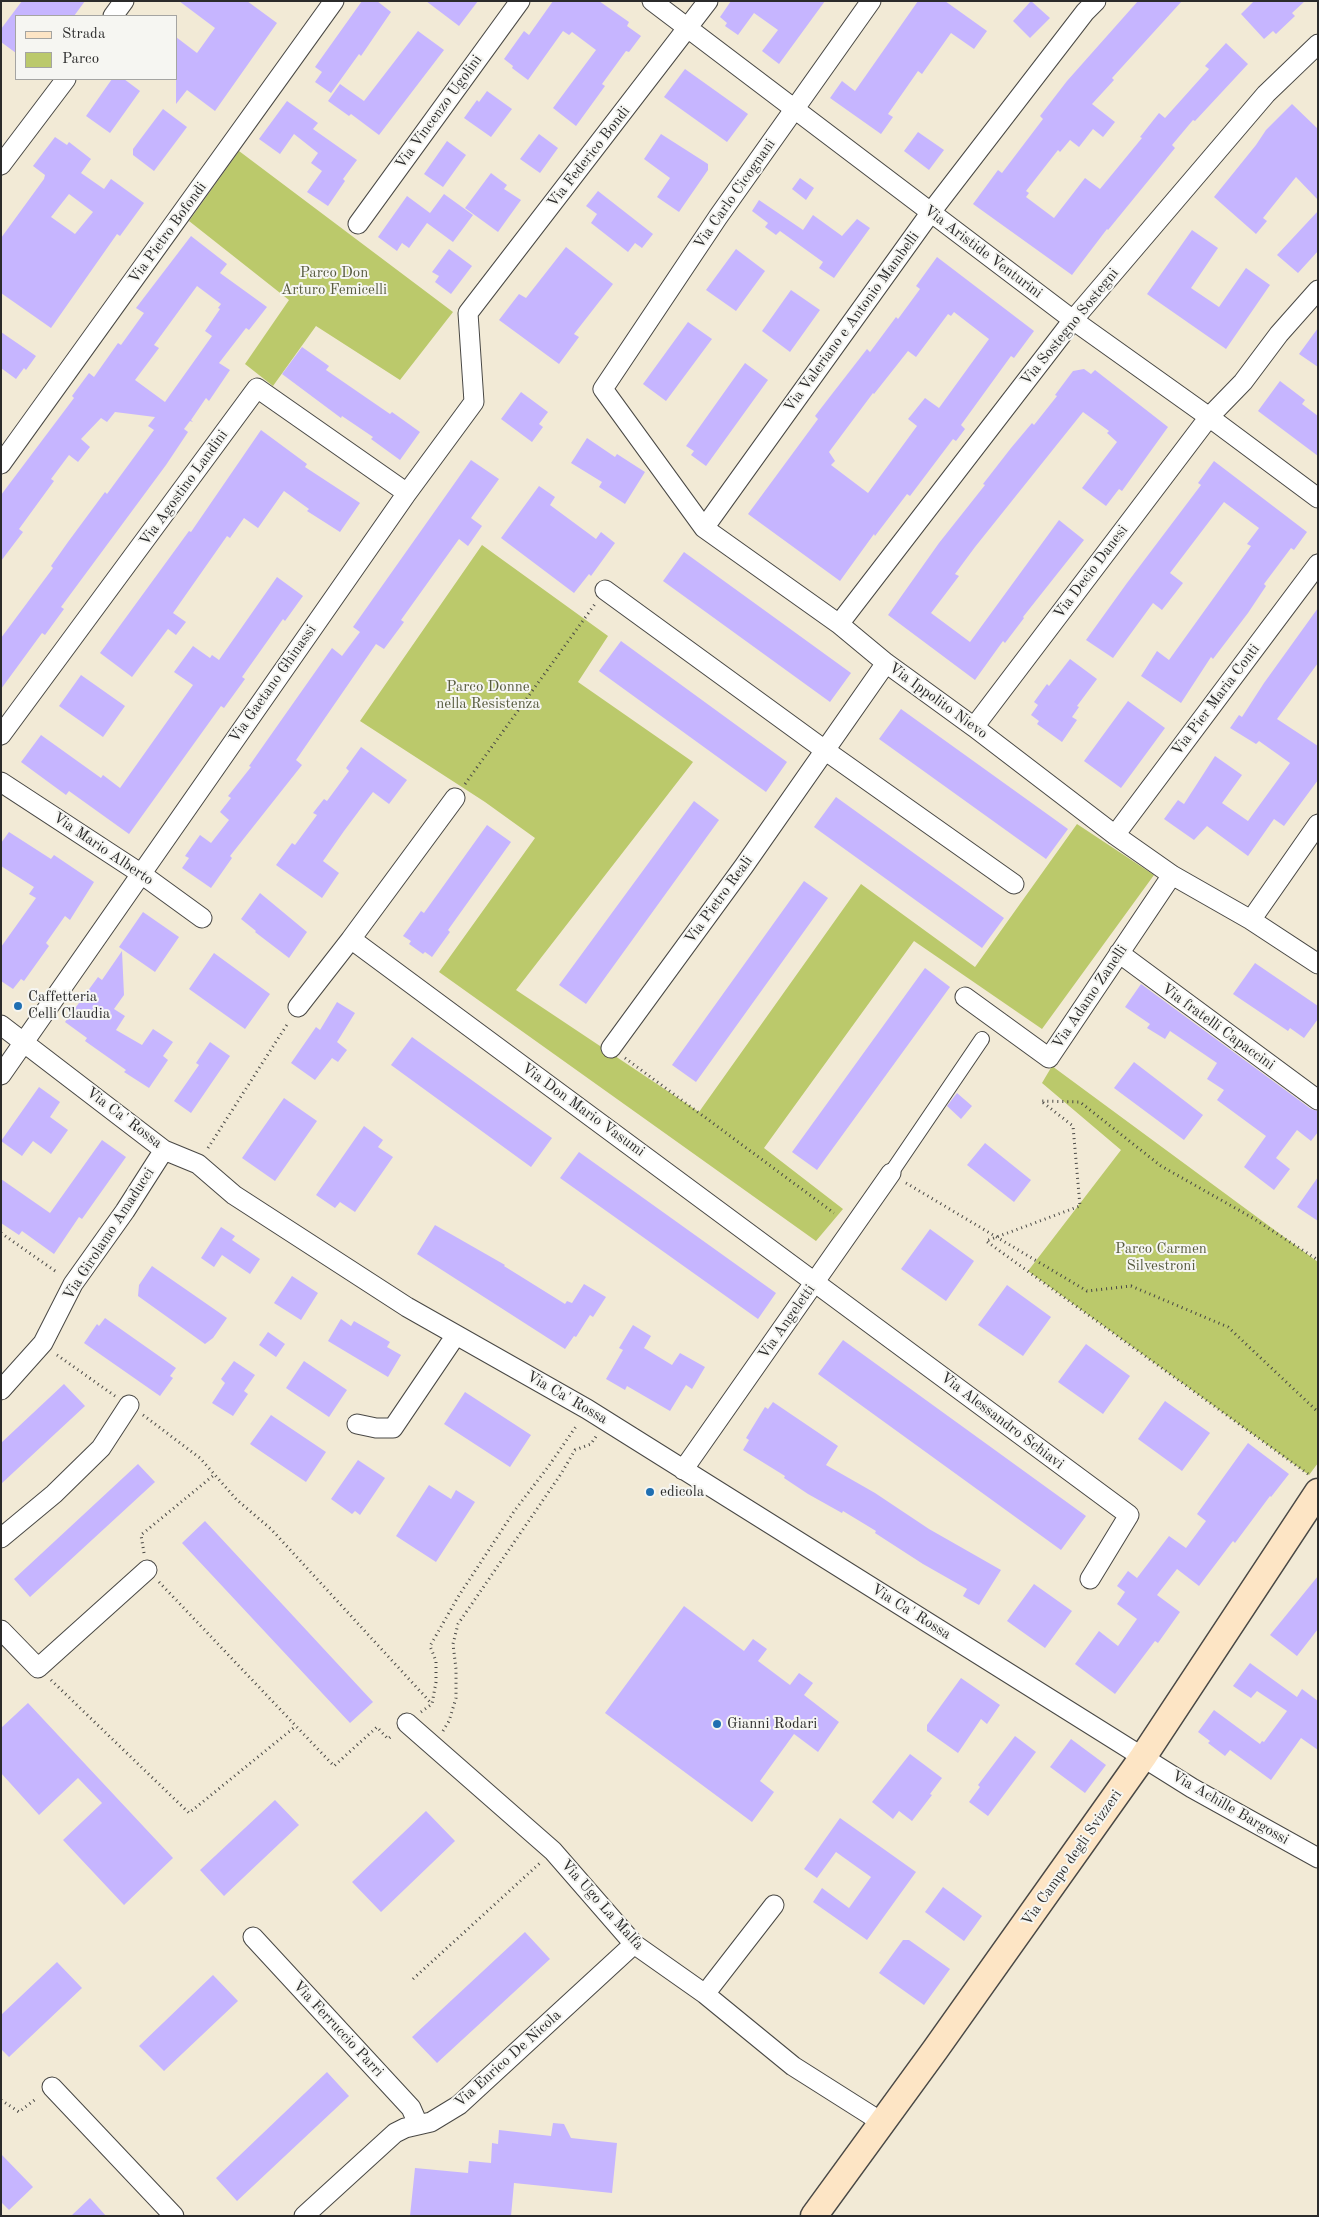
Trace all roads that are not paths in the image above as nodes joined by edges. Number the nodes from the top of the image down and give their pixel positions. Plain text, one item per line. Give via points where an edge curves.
1 (124, 1) edge
2 (334, 1) edge
3 (520, 1) edge
4 (652, 1) edge
5 (708, 1) edge
6 (871, 1) edge
7 (1096, 1) edge
8 (114, 15) edge
9 (688, 29) junction
10 (1318, 44) edge
11 (65, 80) edge
12 (793, 110) junction
13 (1, 165) edge
14 (931, 212) junction
15 (358, 224) dead end
16 (1318, 290) edge
17 (468, 313) joint
18 (1073, 320) junction
19 (603, 389) joint
20 (1209, 417) junction
21 (1, 464) edge
22 (407, 493) junction
23 (1318, 498) edge
24 (704, 528) junction
25 (1318, 564) edge
26 (605, 590) road end
27 (840, 624) junction
28 (886, 663) junction
29 (974, 727) junction
30 (1, 735) edge
31 (826, 751) junction
32 (1, 782) edge
33 (455, 798) road end
34 (1318, 824) edge
35 (1115, 835) junction
36 (140, 873) junction
37 (1172, 875) junction
38 (1014, 884) dead end
39 (202, 918) dead end
40 (1251, 920) junction
41 (351, 939) junction
42 (1119, 953) junction
43 (1318, 964) edge
44 (964, 997) dead end
45 (298, 1008) road end
46 (1, 1025) edge
47 (982, 1039) dead end
48 (25, 1042) junction
49 (611, 1048) road end
50 (1, 1075) edge
51 (1318, 1100) edge
52 (164, 1150) junction
53 (891, 1174) joint
54 (815, 1282) junction
55 (456, 1335) junction
56 (1, 1390) edge
57 (129, 1405) road end
58 (357, 1424) dead end
59 (683, 1470) junction
60 (1316, 1485) edge
61 (1, 1538) edge
62 (148, 1570) road end
63 (1090, 1579) dead end
64 (1, 1630) edge
65 (407, 1723) road end
66 (1143, 1757) junction
67 (1318, 1858) edge
68 (774, 1905) dead end
69 (253, 1937) dead end
70 (634, 1944) junction
71 (705, 1994) junction
72 (52, 2087) road end
73 (883, 2122) junction
74 (418, 2124) junction
75 (174, 2216) edge
76 (304, 2216) edge
77 (814, 2216) edge

1 - 8 street
2 - 21 street, Via Pietro Bofondi
3 - 15 street, Via Vincenzo Ugolini
4 - 9 street, Via Aristide Venturini
5 - 9 street, Via Federico Bondi
6 - 12 street, Via Carlo Cicognani
7 - 14 street, Via Valeriano e Antonio Mambelli via 1084,12
9 - 12 street, Via Aristide Venturini
9 - 17 street, Via Federico Bondi
10 - 18 street, Via Sostegno Sostegni via 1266,94
11 - 13 street
12 - 14 street, Via Aristide Venturini
12 - 19 street, Via Carlo Cicognani
14 - 18 street, Via Aristide Venturini
14 - 24 street, Via Valeriano e Antonio Mambelli
16 - 20 street, Via Decio Danesi via 1243,382
17 - 22 street, Via Gaetano Ghinassi via 474,402
18 - 20 street, Via Aristide Venturini
18 - 27 street, Via Sostegno Sostegni
19 - 24 street, Via Ippolito Nievo
20 - 23 street, Via Aristide Venturini
20 - 29 street, Via Decio Danesi
22 - 30 street, Via Agostino Landini via 257,388
22 - 36 street, Via Gaetano Ghinassi
24 - 27 street, Via Ippolito Nievo
25 - 35 street, Via Pier Maria Conti
26 - 31 street
27 - 28 street, Via Ippolito Nievo
28 - 29 street, Via Ippolito Nievo
28 - 31 street, Via Pietro Reali
29 - 35 street, Via Ippolito Nievo
31 - 38 street
31 - 49 street, Via Pietro Reali
32 - 36 street, Via Mario Alberto
33 - 41 street
34 - 40 street
35 - 37 street, Via Ippolito Nievo
36 - 39 street, Via Mario Alberto
36 - 48 street, Via Gaetano Ghinassi
37 - 40 street, Via Ippolito Nievo
37 - 42 street, Via Adamo Zanelli
40 - 43 street, Via Ippolito Nievo
41 - 45 street
41 - 54 street, Via Don Mario Vasumi
42 - 44 street, Via Adamo Zanelli via 1049,1058
42 - 51 street, Via fratelli Capaccini
46 - 48 street, Via Ca' Rossa
47 - 53 street
48 - 50 street, Via Gaetano Ghinassi
48 - 52 street, Via Ca' Rossa
52 - 55 street, Via Ca' Rossa via 198,1164 234,1195
52 - 56 street, Via Girolamo Amaducci via 73,1284 43,1343
53 - 54 street, Via Angeletti
54 - 59 street, Via Angeletti
54 - 63 street, Via Alessandro Schiavi via 1129,1515
55 - 58 street via 393,1428
55 - 59 street, Via Ca' Rossa via 587,1409
57 - 61 street via 101,1448 54,1494
59 - 66 street, Via Ca' Rossa
60 - 66 main road, Via Campo degli Svizzeri
62 - 64 street via 38,1668
65 - 70 street, Via Ugo La Malfa via 553,1851
66 - 67 street, Via Achille Bargossi
66 - 73 main road, Via Campo degli Svizzeri
68 - 71 street
69 - 74 street, Via Ferruccio Parri via 411,2108
70 - 71 street, Via Ugo La Malfa
70 - 74 street, Via Enrico De Nicola via 459,2104 431,2122
71 - 73 street, Via Ugo La Malfa via 793,2066
72 - 75 street
73 - 77 main road, Via Campo degli Svizzeri
74 - 76 street, Via Enrico De Nicola via 395,2133

